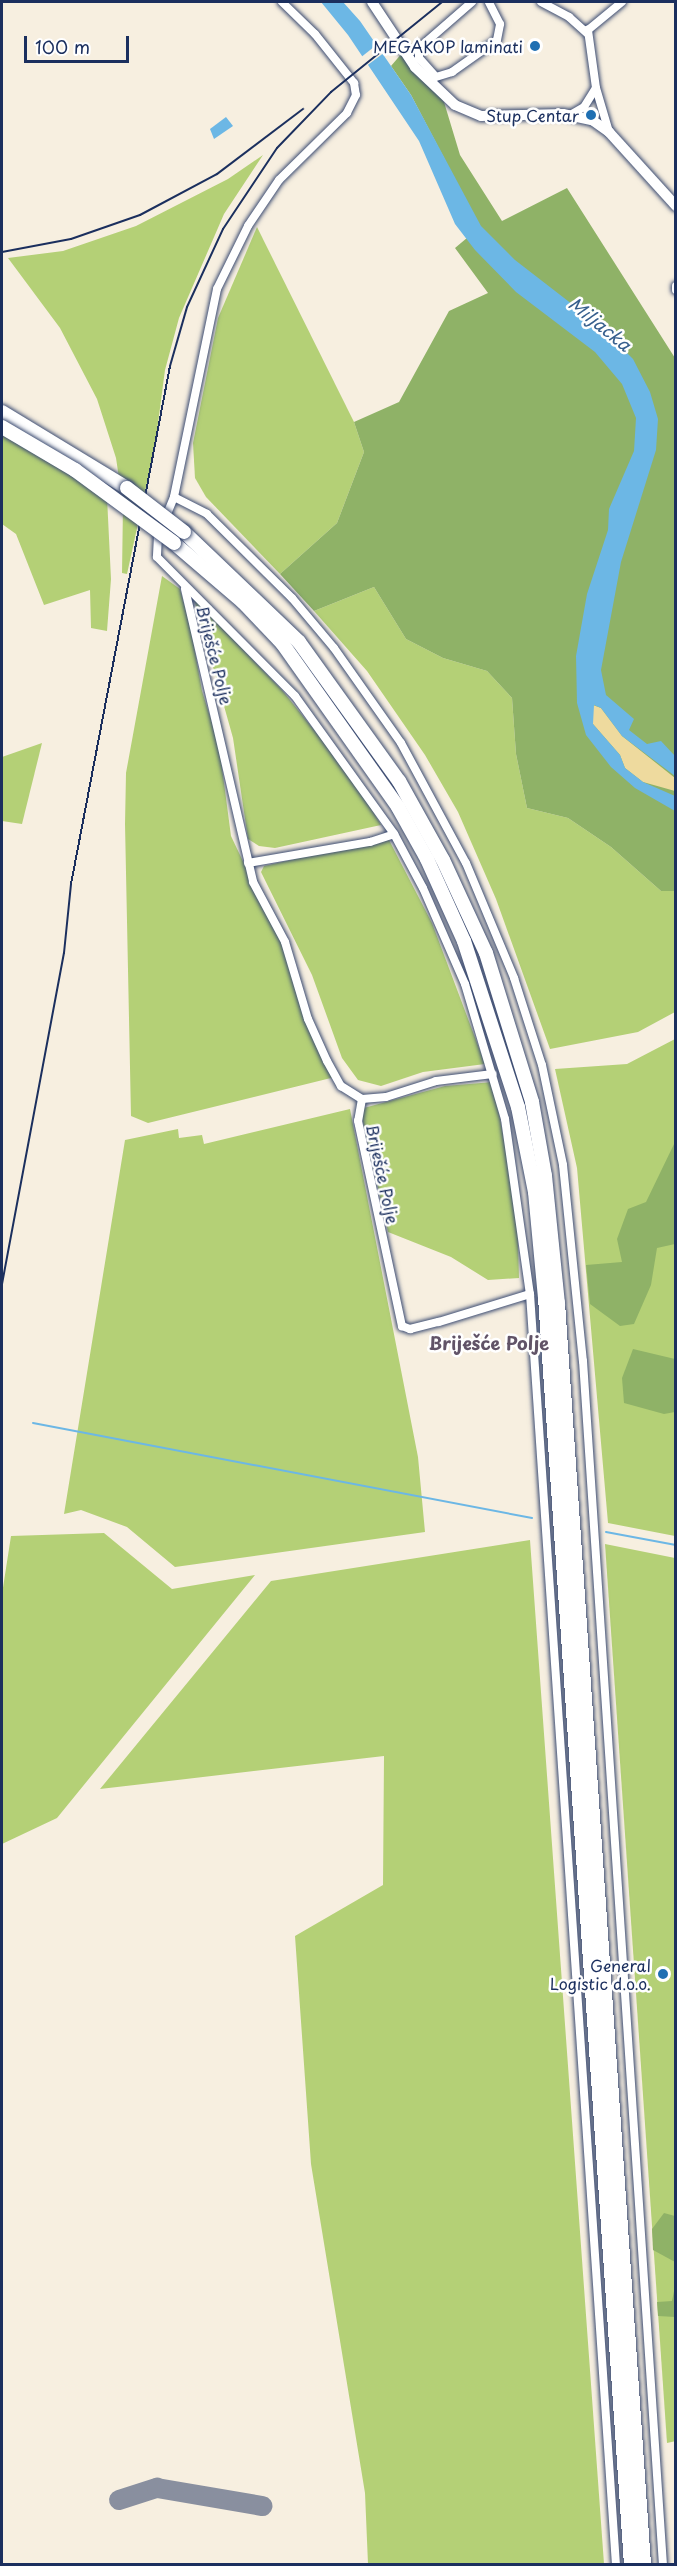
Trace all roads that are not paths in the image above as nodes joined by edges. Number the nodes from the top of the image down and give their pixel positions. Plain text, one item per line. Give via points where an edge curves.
1 (282, 2) edge
2 (372, 2) edge
3 (472, 2) edge
4 (489, 2) edge
5 (541, 2) edge
6 (622, 2) edge
7 (587, 33) junction
8 (596, 88) junction
9 (572, 114) junction
10 (609, 132) junction
11 (675, 203) edge
12 (2, 406) edge
13 (2, 412) edge
14 (2, 427) edge
15 (107, 474) junction
16 (174, 496) junction
17 (184, 588) junction
18 (394, 834) junction
19 (248, 863) junction
20 (493, 1074) junction
21 (362, 1099) junction
22 (530, 1294) junction
23 (616, 2565) edge
24 (631, 2565) edge
25 (644, 2565) edge
26 (663, 2565) edge

1 - 16 street via 315,34 348,75 356,96 347,113 279,180 230,260 209,314
2 - 9 main road via 415,67 443,96 464,110 481,116
3 - 4 street via 419,48 419,58 436,77 452,72 497,40 500,24
5 - 7 street via 569,17
6 - 7 street
7 - 8 street
8 - 9 street via 584,107
8 - 10 street
9 - 10 main road via 592,120
10 - 11 main road
12 - 15 highway via 75,448
13 - 15 highway
14 - 24 highway, bridge via 75,470 174,543 243,602 282,643 398,807 427,859 464,941 518,1107 535,1192 545,1297
15 - 25 highway, bridge via 184,532 299,642 393,772 443,860 486,953 532,1102 545,1176 558,1303
16 - 17 street via 158,536 157,556
16 - 26 street via 207,514 292,598 334,648 401,743 466,863 510,968 542,1065 563,1165 583,1361
17 - 18 street, Briješće Polje via 295,696
17 - 19 street, Briješće Polje via 223,742
18 - 19 street via 370,842
18 - 20 street, Briješće Polje via 423,888 465,984
19 - 21 street, Briješće Polje via 253,882 285,942 327,1061 341,1086
20 - 21 street via 436,1081 386,1097
20 - 22 street, Briješće Polje via 514,1169
21 - 22 street, Briješće Polje via 358,1121 402,1326 410,1329 440,1322
22 - 23 street, Briješće Polje

